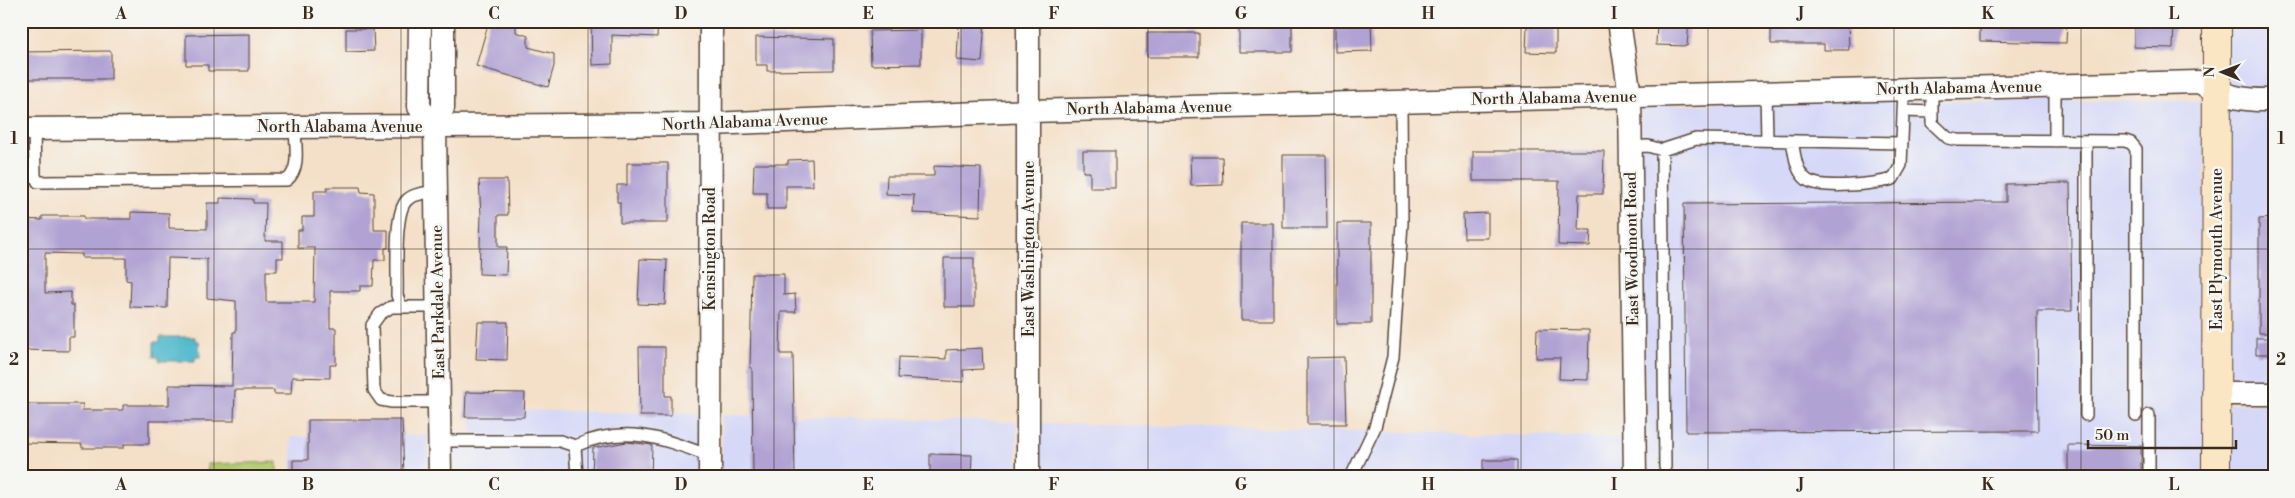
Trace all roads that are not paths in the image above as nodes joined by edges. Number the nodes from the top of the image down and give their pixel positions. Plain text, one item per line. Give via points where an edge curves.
1 (420, 21) edge
2 (443, 21) edge
3 (710, 21) edge
4 (1028, 21) edge
5 (1618, 21) edge
6 (2217, 21) edge
7 (2055, 85) junction
8 (1932, 88) junction
9 (1904, 89) junction
10 (2216, 91) junction
11 (1766, 92) junction
12 (1630, 96) junction
13 (2274, 100) edge
14 (1401, 102) junction
15 (1029, 111) junction
16 (1903, 112) junction
17 (1932, 112) junction
18 (710, 124) junction
19 (435, 127) junction
20 (295, 128) junction
21 (28, 129) edge
22 (1767, 140) junction
23 (1792, 141) junction
24 (2055, 141) junction
25 (2086, 141) junction
26 (1902, 143) junction
27 (1630, 147) junction
28 (1662, 150) junction
29 (436, 191) junction
30 (400, 307) junction
31 (438, 307) junction
32 (2217, 394) junction
33 (2274, 394) edge
34 (439, 402) junction
35 (2086, 415) dead end
36 (2136, 415) dead end
37 (2149, 415) dead end
38 (440, 441) junction
39 (575, 446) junction
40 (710, 466) edge
41 (1665, 467) dead end
42 (440, 477) edge
43 (577, 477) edge
44 (1028, 477) edge
45 (1351, 477) edge
46 (1635, 477) edge
47 (2149, 477) edge
48 (2216, 477) edge

1 - 19 street via 419,107
2 - 19 street, East Parkdale Avenue via 443,108
3 - 18 street, Kensington Road
4 - 15 street, East Washington Avenue
5 - 12 street, East Woodmont Road
6 - 10 main road, East Plymouth Avenue
7 - 8 street, North Alabama Avenue
7 - 10 street, North Alabama Avenue via 2199,82
7 - 24 lane
8 - 9 street, North Alabama Avenue
8 - 17 lane
9 - 11 street, North Alabama Avenue
9 - 16 lane
10 - 13 street, North Alabama Avenue via 2246,100
10 - 32 main road, East Plymouth Avenue
11 - 12 street, North Alabama Avenue
11 - 22 lane
12 - 14 street, North Alabama Avenue
12 - 27 street, East Woodmont Road
14 - 15 street, North Alabama Avenue
14 - 45 lane via 1402,223 1393,357 1375,427
15 - 18 street, North Alabama Avenue
15 - 44 street, East Washington Avenue
16 - 17 lane
16 - 26 lane
17 - 24 lane via 1932,123 1948,138
18 - 19 street, North Alabama Avenue
18 - 40 street, Kensington Road
19 - 20 street, North Alabama Avenue
19 - 29 street, East Parkdale Avenue
20 - 21 street, North Alabama Avenue
20 - 21 lane via 295,167 287,180 41,182 35,176
22 - 23 lane
22 - 28 lane via 1696,139
23 - 26 lane
23 - 26 lane via 1797,167 1808,180 1848,185 1882,183 1893,179 1901,165
24 - 25 lane
25 - 35 lane
25 - 36 lane via 2125,141 2136,150
27 - 28 lane via 1648,146
27 - 46 street, East Woodmont Road
28 - 41 lane
29 - 30 lane via 406,201 400,214
29 - 31 street, East Parkdale Avenue
30 - 31 lane
30 - 34 lane via 391,307 380,314 372,325 374,390 381,400
31 - 34 street, East Parkdale Avenue
32 - 33 street
32 - 48 main road, East Plymouth Avenue
34 - 38 street, East Parkdale Avenue
37 - 47 lane
38 - 39 lane via 560,441
38 - 42 street, East Parkdale Avenue
39 - 40 lane via 597,436 624,434 661,438
39 - 43 lane

